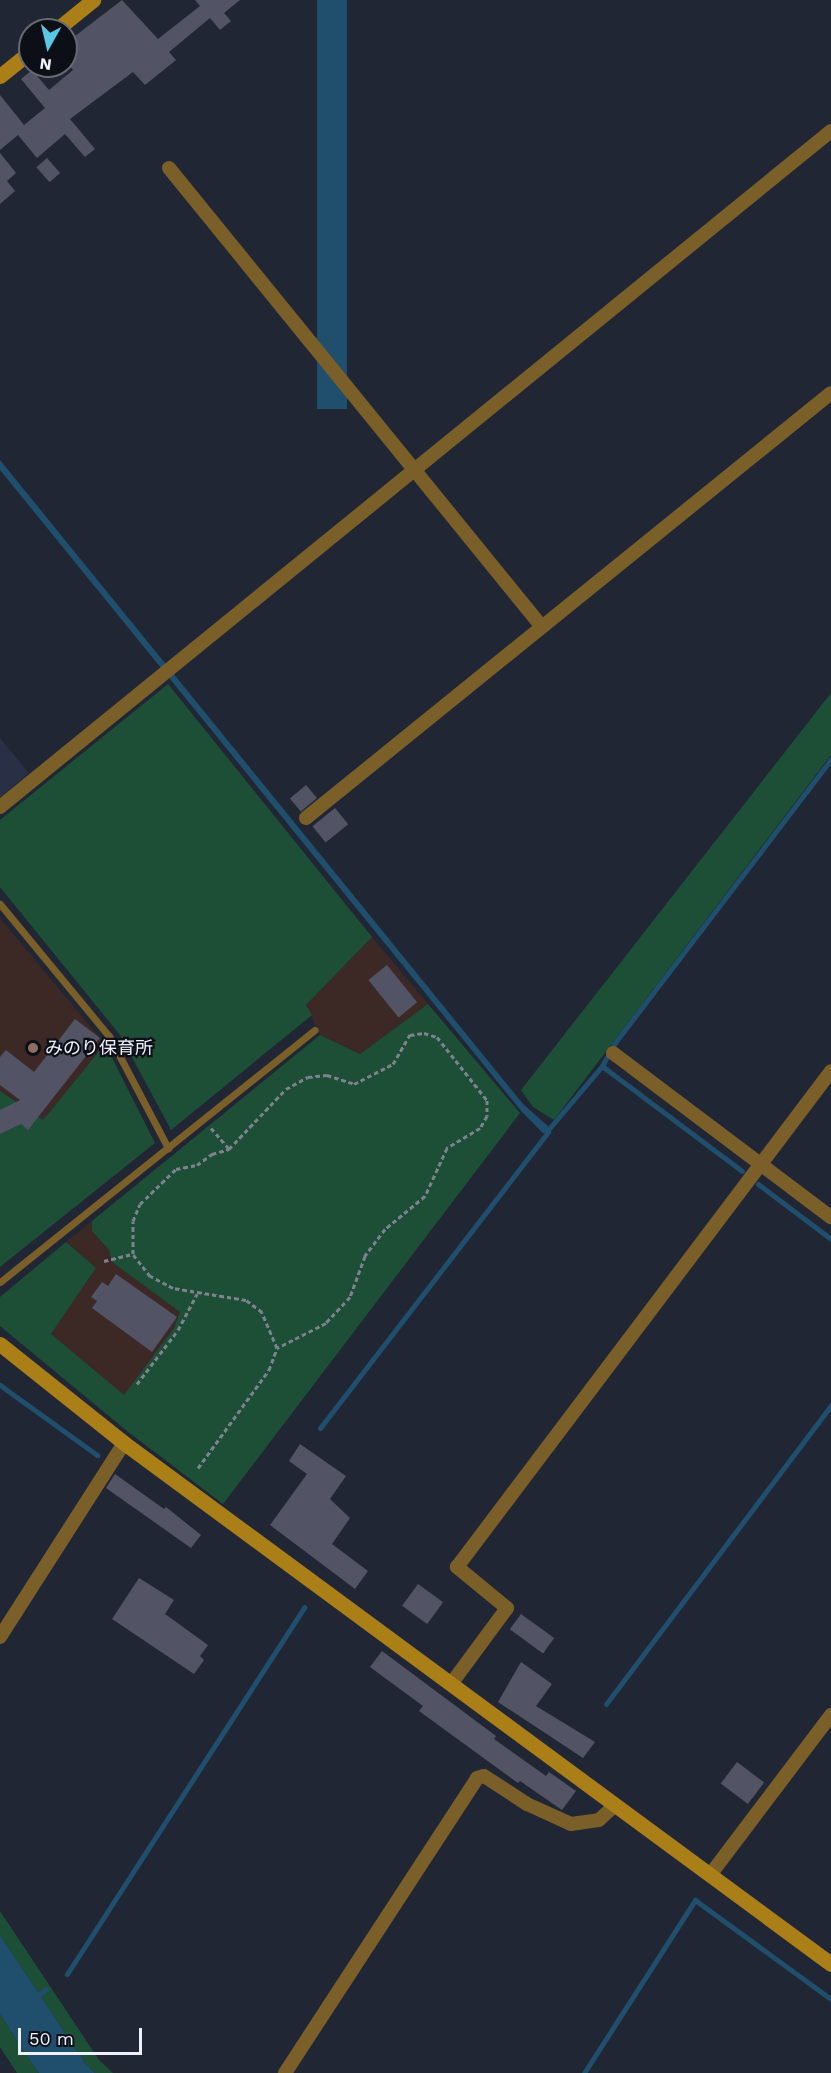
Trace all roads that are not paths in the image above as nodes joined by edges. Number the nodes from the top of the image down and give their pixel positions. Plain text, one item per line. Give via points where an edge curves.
1 (93, 0) edge
2 (71, 18) edge
3 (18, 62) edge
4 (0, 76) edge
5 (831, 131) edge
6 (169, 168) dead end
7 (831, 393) edge
8 (414, 471) junction
9 (542, 627) junction
10 (0, 807) edge
11 (306, 818) dead end
12 (0, 904) edge
13 (314, 1030) dead end
14 (612, 1053) dead end
15 (831, 1071) edge
16 (168, 1148) junction
17 (761, 1165) junction
18 (831, 1217) edge
19 (0, 1282) edge
20 (0, 1344) edge
21 (124, 1443) junction
22 (0, 1637) edge
23 (451, 1684) junction
24 (831, 1715) edge
25 (615, 1805) junction
26 (710, 1875) junction
27 (831, 1964) edge
28 (285, 2073) edge

1 - 2 street
3 - 4 street
5 - 8 street
6 - 8 street
7 - 9 street
8 - 9 street
8 - 10 street
9 - 11 street
12 - 16 lane via 109,1036
13 - 16 lane
14 - 17 street
15 - 17 street
16 - 19 lane
17 - 18 street
17 - 23 street via 457,1567 507,1608
20 - 21 street
21 - 22 street
21 - 23 street
23 - 25 street
24 - 26 street
25 - 26 street
25 - 28 street via 599,1820 571,1824 527,1804 484,1776 477,1778
26 - 27 street

